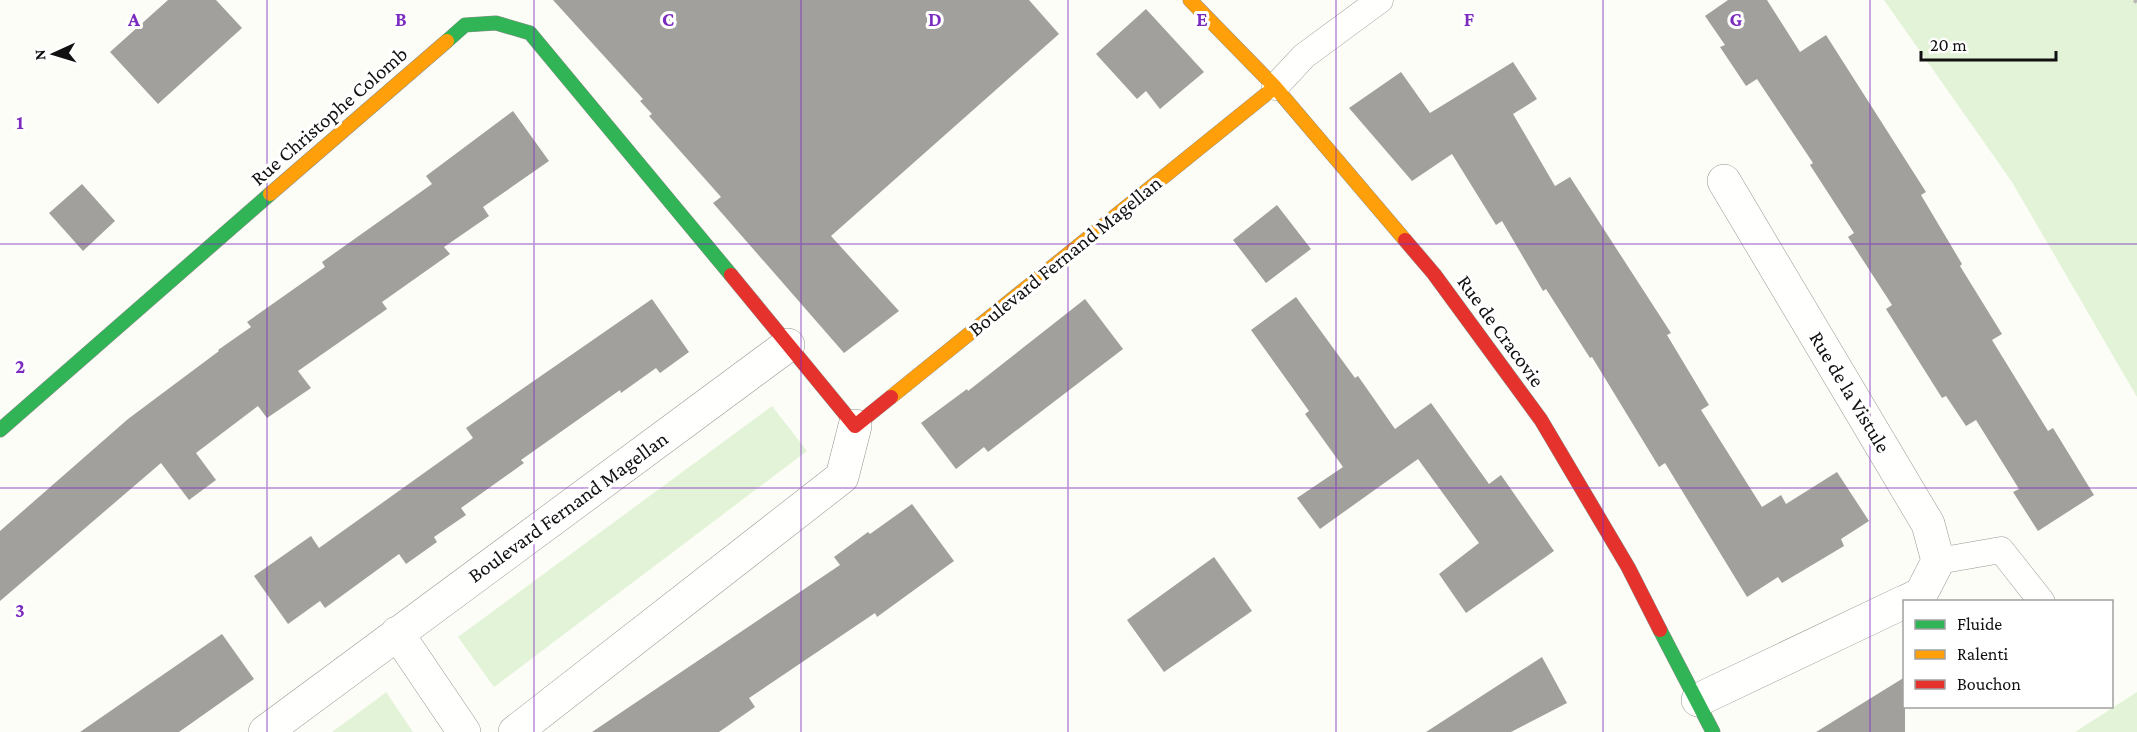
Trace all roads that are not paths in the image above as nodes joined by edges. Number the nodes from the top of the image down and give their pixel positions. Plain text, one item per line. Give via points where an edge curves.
1 (1190, 0) edge
2 (1380, 0) edge
3 (1275, 87) junction
4 (1724, 181) dead end
5 (788, 345) junction
6 (855, 426) junction
7 (0, 430) edge
8 (1938, 561) junction
9 (1909, 600) edge
10 (2040, 600) edge
11 (1903, 603) edge
12 (397, 633) junction
13 (1698, 700) junction
14 (265, 732) edge
15 (464, 732) edge
16 (515, 732) edge
17 (1713, 732) edge

1 - 3 street, Rue de Cracovie
2 - 3 lane via 1304,56
3 - 6 street, Boulevard Fernand Magellan
3 - 13 street, Rue de Cracovie via 1434,274 1541,420 1628,567
4 - 8 street, Rue de la Vistule via 1928,524
5 - 6 street
5 - 7 street, Rue Christophe Colomb via 530,33 496,23 465,25
5 - 12 street, Boulevard Fernand Magellan
6 - 16 street via 842,477
8 - 9 street via 1921,594
8 - 10 lane via 2001,550
11 - 13 street
12 - 14 street, Boulevard Fernand Magellan
12 - 15 street
13 - 17 street, Rue de Cracovie

